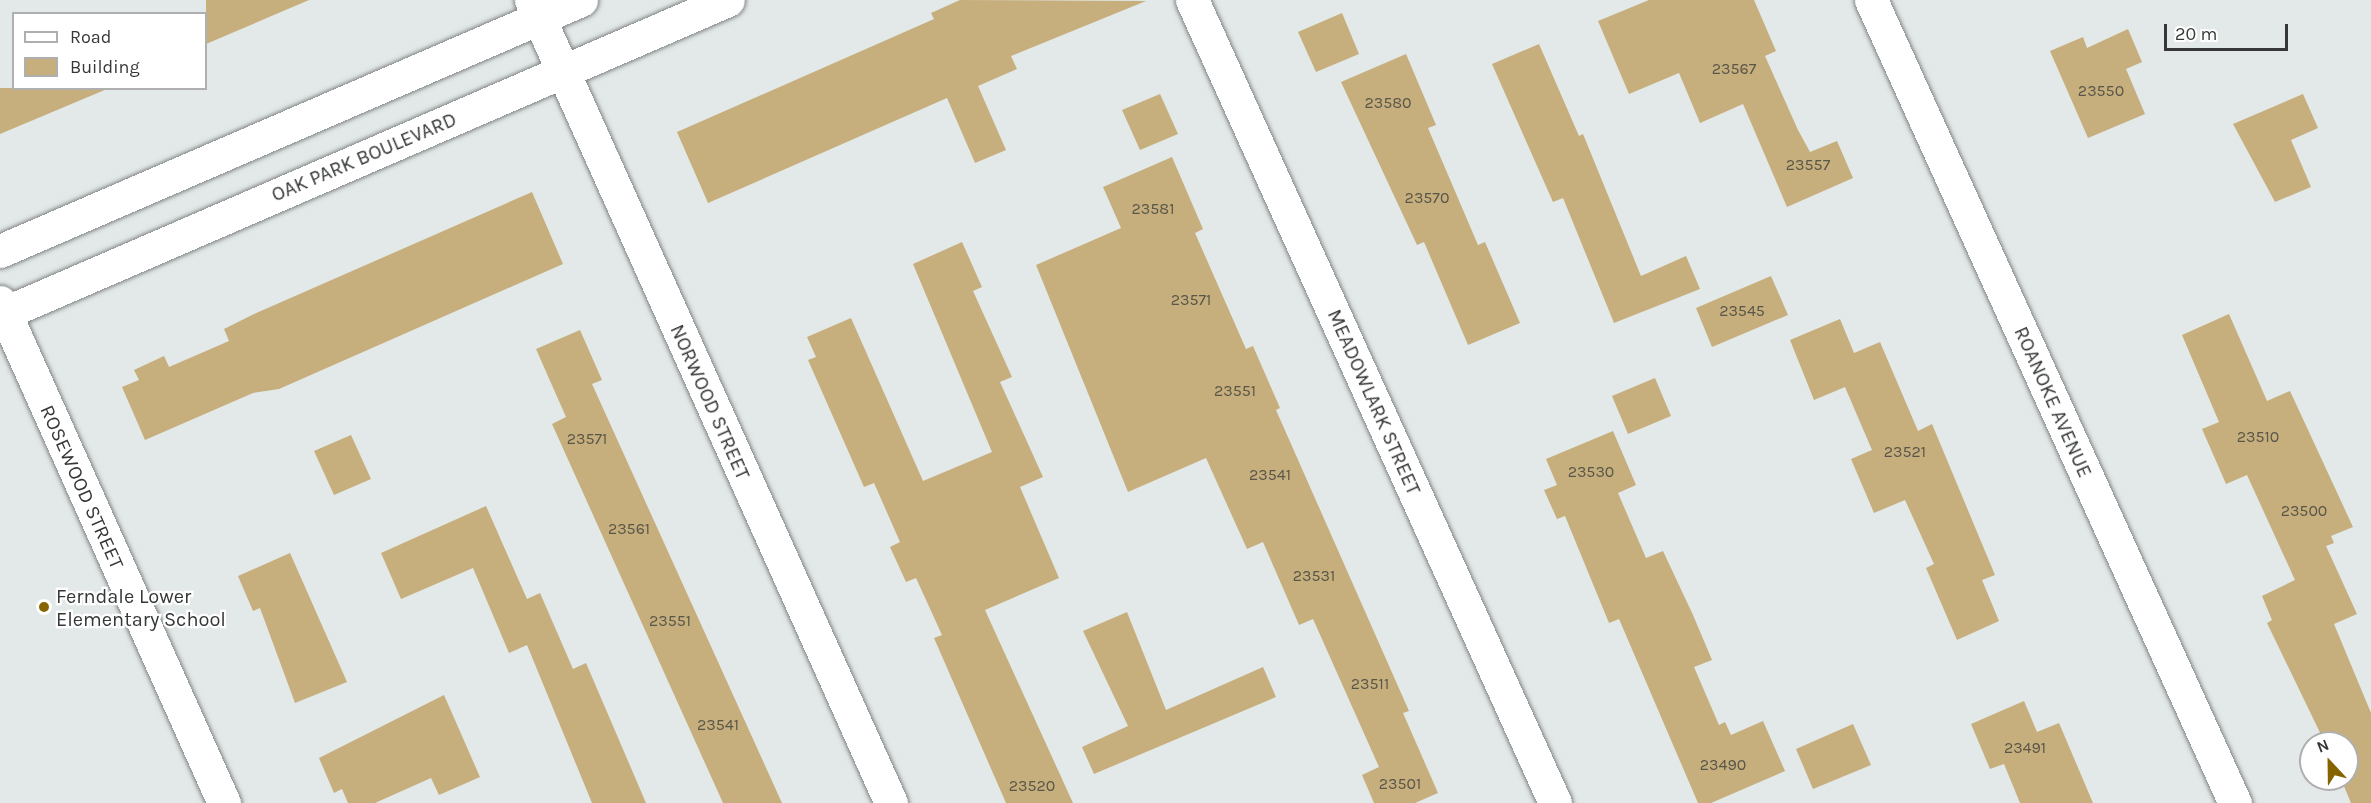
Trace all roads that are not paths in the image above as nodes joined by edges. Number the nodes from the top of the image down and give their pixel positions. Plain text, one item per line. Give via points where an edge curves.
1 (581, 0) edge
2 (728, 0) edge
3 (1192, 0) edge
4 (1871, 0) edge
5 (535, 9) edge
6 (562, 71) junction
7 (0, 250) edge
8 (2, 310) edge
9 (224, 803) edge
10 (891, 803) edge
11 (1556, 803) edge
12 (2235, 803) edge

1 - 5 street
2 - 6 street, OAK PARK BOULEVARD
3 - 11 street, MEADOWLARK STREET
4 - 12 street, ROANOKE AVENUE
5 - 6 street, NORWOOD STREET
5 - 7 street
6 - 8 street, OAK PARK BOULEVARD
6 - 10 street, NORWOOD STREET
8 - 9 street, ROSEWOOD STREET

